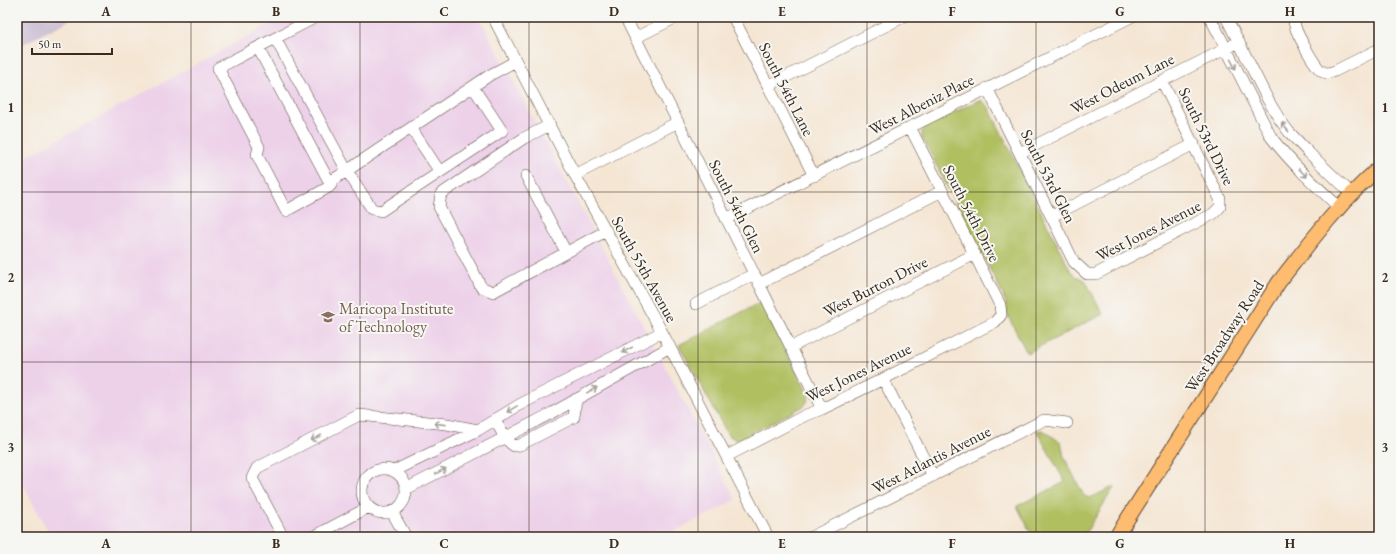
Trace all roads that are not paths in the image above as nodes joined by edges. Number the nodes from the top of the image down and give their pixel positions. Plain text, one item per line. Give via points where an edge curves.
1 (316, 17) edge
2 (493, 17) edge
3 (625, 17) edge
4 (677, 17) edge
5 (733, 17) edge
6 (903, 17) edge
7 (1131, 17) edge
8 (1210, 17) edge
9 (1226, 17) edge
10 (1295, 17) edge
11 (276, 38) junction
12 (635, 38) junction
13 (1239, 42) junction
14 (258, 48) junction
15 (1226, 49) junction
16 (1379, 49) edge
17 (516, 61) junction
18 (1162, 81) junction
19 (768, 86) junction
20 (473, 87) junction
21 (987, 88) junction
22 (678, 122) junction
23 (550, 125) junction
24 (910, 127) junction
25 (411, 128) junction
26 (1194, 144) junction
27 (1020, 153) junction
28 (1379, 168) edge
29 (347, 171) junction
30 (440, 172) junction
31 (576, 175) junction
32 (526, 176) dead end
33 (814, 176) junction
34 (331, 184) junction
35 (942, 191) junction
36 (1352, 194) junction
37 (1220, 207) joint
38 (1340, 208) junction
39 (1052, 216) junction
40 (726, 220) junction
41 (606, 231) junction
42 (566, 252) junction
43 (975, 254) junction
44 (1086, 274) joint
45 (756, 279) junction
46 (696, 304) dead end
47 (1001, 315) joint
48 (662, 332) junction
49 (670, 347) junction
50 (791, 347) junction
51 (611, 358) junction
52 (620, 374) junction
53 (883, 379) junction
54 (822, 409) junction
55 (495, 419) junction
56 (1067, 423) dead end
57 (478, 430) junction
58 (505, 437) junction
59 (727, 456) junction
60 (394, 471) junction
61 (933, 476) junction
62 (406, 489) junction
63 (369, 507) junction
64 (392, 512) junction
65 (283, 537) edge
66 (313, 537) edge
67 (406, 537) edge
68 (768, 537) edge
69 (811, 537) edge
70 (1116, 537) edge

1 - 11 street
2 - 17 street, South 55th Avenue
3 - 12 street, South 54th Glen
4 - 12 street
5 - 19 street, South 54th Lane
6 - 19 street
7 - 21 street, West Albeniz Place
8 - 15 street
9 - 13 street
10 - 16 street via 1295,27 1322,72 1335,71
11 - 14 street
11 - 29 street
12 - 22 street, South 54th Glen
13 - 15 street, West Odeum Lane
36 -> 13 street via 1288,132 1268,100
14 - 34 street
14 - 34 street via 218,68 259,147 257,155 286,211 330,187
15 - 18 street, West Odeum Lane
15 -> 38 street via 1271,137 1295,165
17 - 20 street
17 - 23 street, South 55th Avenue
18 - 26 street, South 53rd Drive
18 - 27 street, West Odeum Lane
19 - 33 street, South 54th Lane
20 - 25 street
20 - 30 street via 502,131
21 - 24 street, West Albeniz Place
21 - 27 street, South 53rd Glen
22 - 31 street
22 - 40 street, South 54th Glen
23 - 31 street, South 55th Avenue
23 - 42 street via 524,138 441,194 439,207 482,287 493,292
24 - 33 street, West Albeniz Place
24 - 35 street, South 54th Drive
25 - 29 street
25 - 30 street
26 - 37 street, South 53rd Drive via 1220,199
26 - 39 street
27 - 39 street, South 53rd Glen
28 - 36 main road, West Broadway Road
29 - 30 street via 372,209 381,211
29 - 34 street
31 - 41 street, South 55th Avenue
32 - 42 street
33 - 40 street, West Albeniz Place
35 - 43 street, South 54th Drive
35 - 45 street
36 - 38 main road, West Broadway Road
37 - 44 street, West Jones Avenue via 1213,214 1096,274
38 - 70 main road, West Broadway Road via 1308,243 1280,282
39 - 44 street, South 53rd Glen via 1074,262
40 - 45 street, South 54th Glen
41 - 42 street
41 - 48 street, South 55th Avenue
43 - 47 street, South 54th Drive via 1000,305
43 - 50 street, West Burton Drive
45 - 46 street
45 - 50 street, South 54th Glen
47 - 53 street, West Jones Avenue via 995,322
48 - 49 street, South 55th Avenue
48 -> 51 street
49 - 52 street
49 - 59 street, South 55th Avenue
50 - 54 street, South 54th Glen
51 - 52 street
51 -> 55 street
58 -> 52 street
53 - 54 street, West Jones Avenue
53 - 61 street
54 - 59 street, West Jones Avenue
55 - 57 street
55 - 58 street
56 - 61 street, West Atlantis Avenue via 1044,420
57 - 60 street
57 -> 65 street via 447,424 359,415 257,468 252,478
62 -> 58 street
59 - 68 street, South 55th Avenue
60 - 62 street via 404,482
60 - 63 street via 380,470 368,476 362,488 362,495
61 - 69 street, West Atlantis Avenue
62 - 64 street via 406,497 402,504
63 - 64 street via 375,512
63 - 66 street
64 - 67 street

